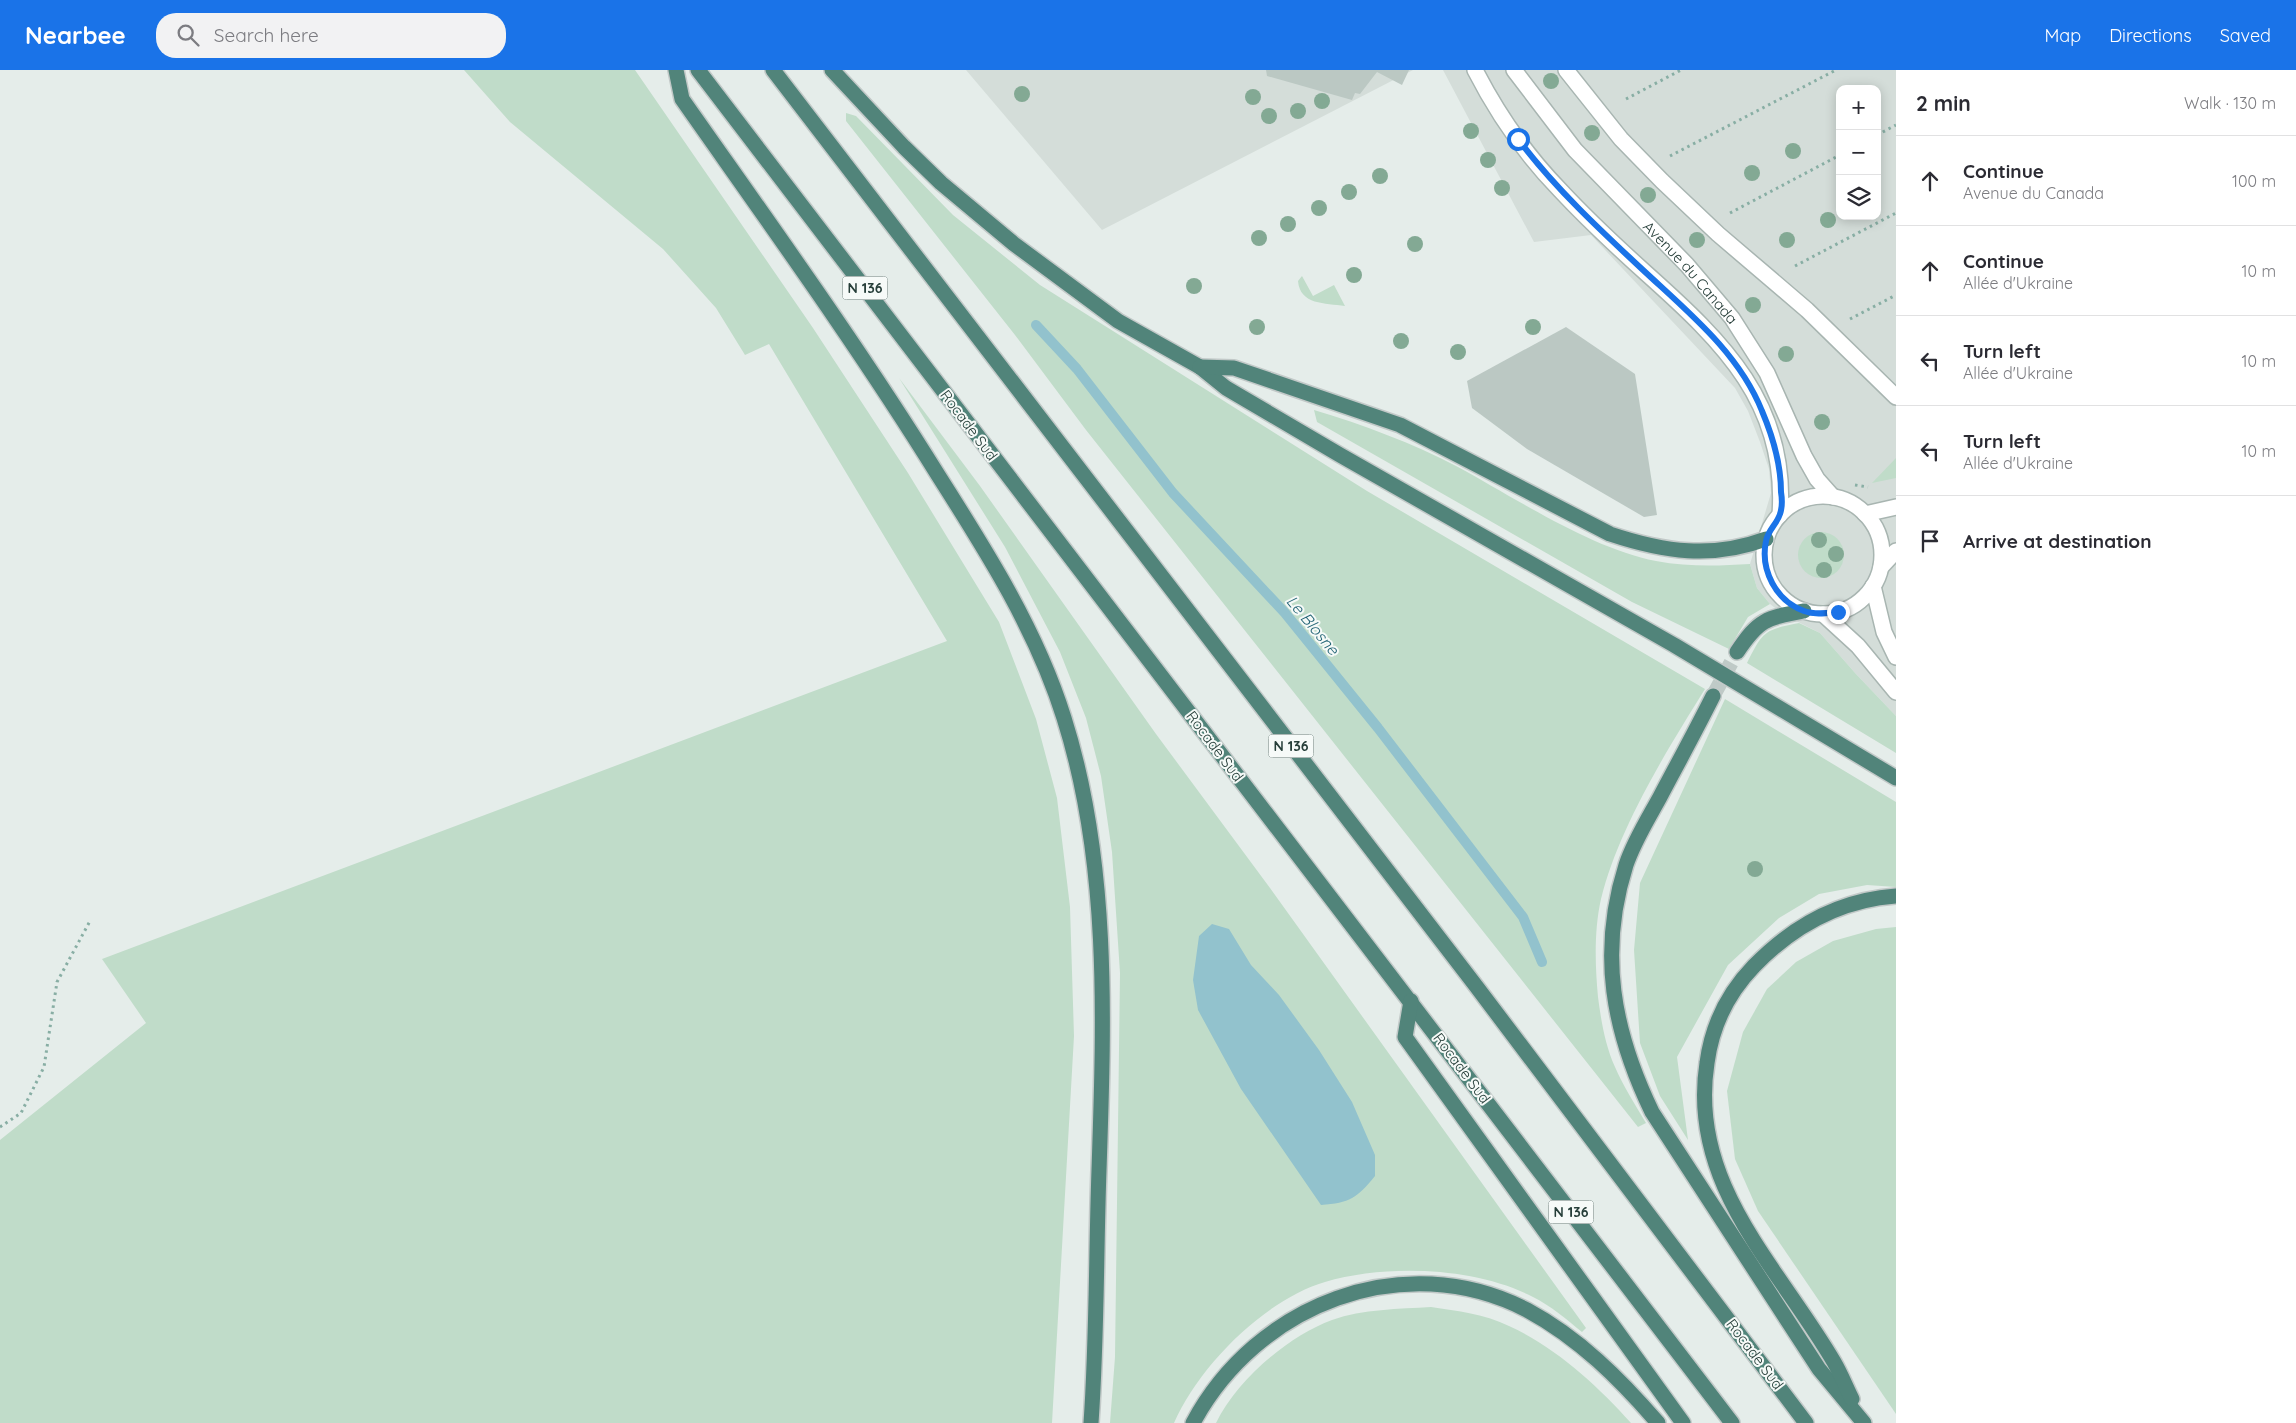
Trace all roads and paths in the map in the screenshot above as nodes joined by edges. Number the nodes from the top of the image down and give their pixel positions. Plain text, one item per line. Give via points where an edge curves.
1 (676, 70) edge
2 (698, 70) edge
3 (773, 70) edge
4 (832, 70) edge
5 (1475, 70) edge
6 (1514, 70) edge
7 (1566, 70) edge
8 (1681, 70) edge
9 (1836, 70) edge
10 (1626, 99) dead end
11 (1896, 126) edge
12 (1881, 133) edge
13 (1669, 157) dead end
14 (1836, 157) edge
15 (1896, 213) edge
16 (1725, 215) dead end
17 (1795, 266) dead end
18 (1896, 294) edge
19 (1850, 319) dead end
20 (1200, 367) junction
21 (1896, 397) edge
22 (1850, 483) dead end
23 (1871, 487) dead end
24 (1833, 497) junction
25 (1896, 506) edge
26 (1865, 514) junction
27 (1780, 515) junction
28 (1766, 539) junction
29 (1896, 550) edge
30 (1881, 566) junction
31 (1873, 586) junction
32 (1804, 611) junction
33 (1823, 614) junction
34 (1737, 652) tunnel mouth
35 (1896, 657) edge
36 (1896, 692) edge
37 (1714, 696) tunnel mouth
38 (1896, 778) edge
39 (1896, 896) edge
40 (90, 921) dead end
41 (1411, 1002) junction
42 (0, 1127) edge
43 (1863, 1422) edge
44 (1091, 1423) edge
45 (1192, 1423) edge
46 (1658, 1423) edge
47 (1683, 1423) edge
48 (1732, 1423) edge
49 (1806, 1423) edge

1 - 44 highway via 682,99 837,320 982,545 1047,671 1066,724 1090,829 1100,934 1102,1077
2 - 41 highway, Rocade Sud / N 136
3 - 49 highway, Rocade Sud / N 136 via 1482,994
4 - 20 highway via 904,147 1014,244 1118,321
5 - 27 street, Avenue du Canada via 1508,124 1544,172 1709,332 1737,365 1760,405 1772,436 1782,492
6 - 24 street, Avenue du Canada via 1575,150 1687,265 1732,318 1768,373 1804,456 1817,479
7 - 21 street via 1621,139 1662,181 1807,310
8 - 10 path
9 - 13 path
11 - 12 path
14 - 16 path
15 - 17 path
18 - 19 path
20 - 28 highway via 1234,368 1400,425 1610,534 1648,546 1718,552
20 - 38 highway via 1226,388 1690,655
22 - 23 path
24 - 26 street via 1853,504
24 - 27 street via 1804,499
25 - 26 street
26 - 30 street via 1879,536
27 - 28 street
28 - 32 street via 1764,556 1774,588
29 - 30 street
30 - 31 street
31 - 33 street via 1852,606
31 - 35 street via 1884,632
32 - 33 street
32 - 34 highway via 1767,619 1752,629
33 - 36 street via 1858,646
37 - 43 highway via 1640,832 1627,864 1615,915 1612,945 1611,977 1616,1011 1635,1077 1652,1112 1820,1369
39 - 43 highway via 1863,900 1832,910 1810,921 1767,952 1725,1002 1714,1027 1704,1078 1703,1112 1714,1159 1730,1199 1756,1245 1835,1362
40 - 42 path via 57,982 44,1067 20,1113
41 - 47 highway via 1405,1037
41 - 48 highway, Rocade Sud / N 136
45 - 46 highway via 1225,1374 1251,1348 1293,1317 1350,1294 1408,1285 1466,1289 1497,1298 1548,1322 1601,1362

